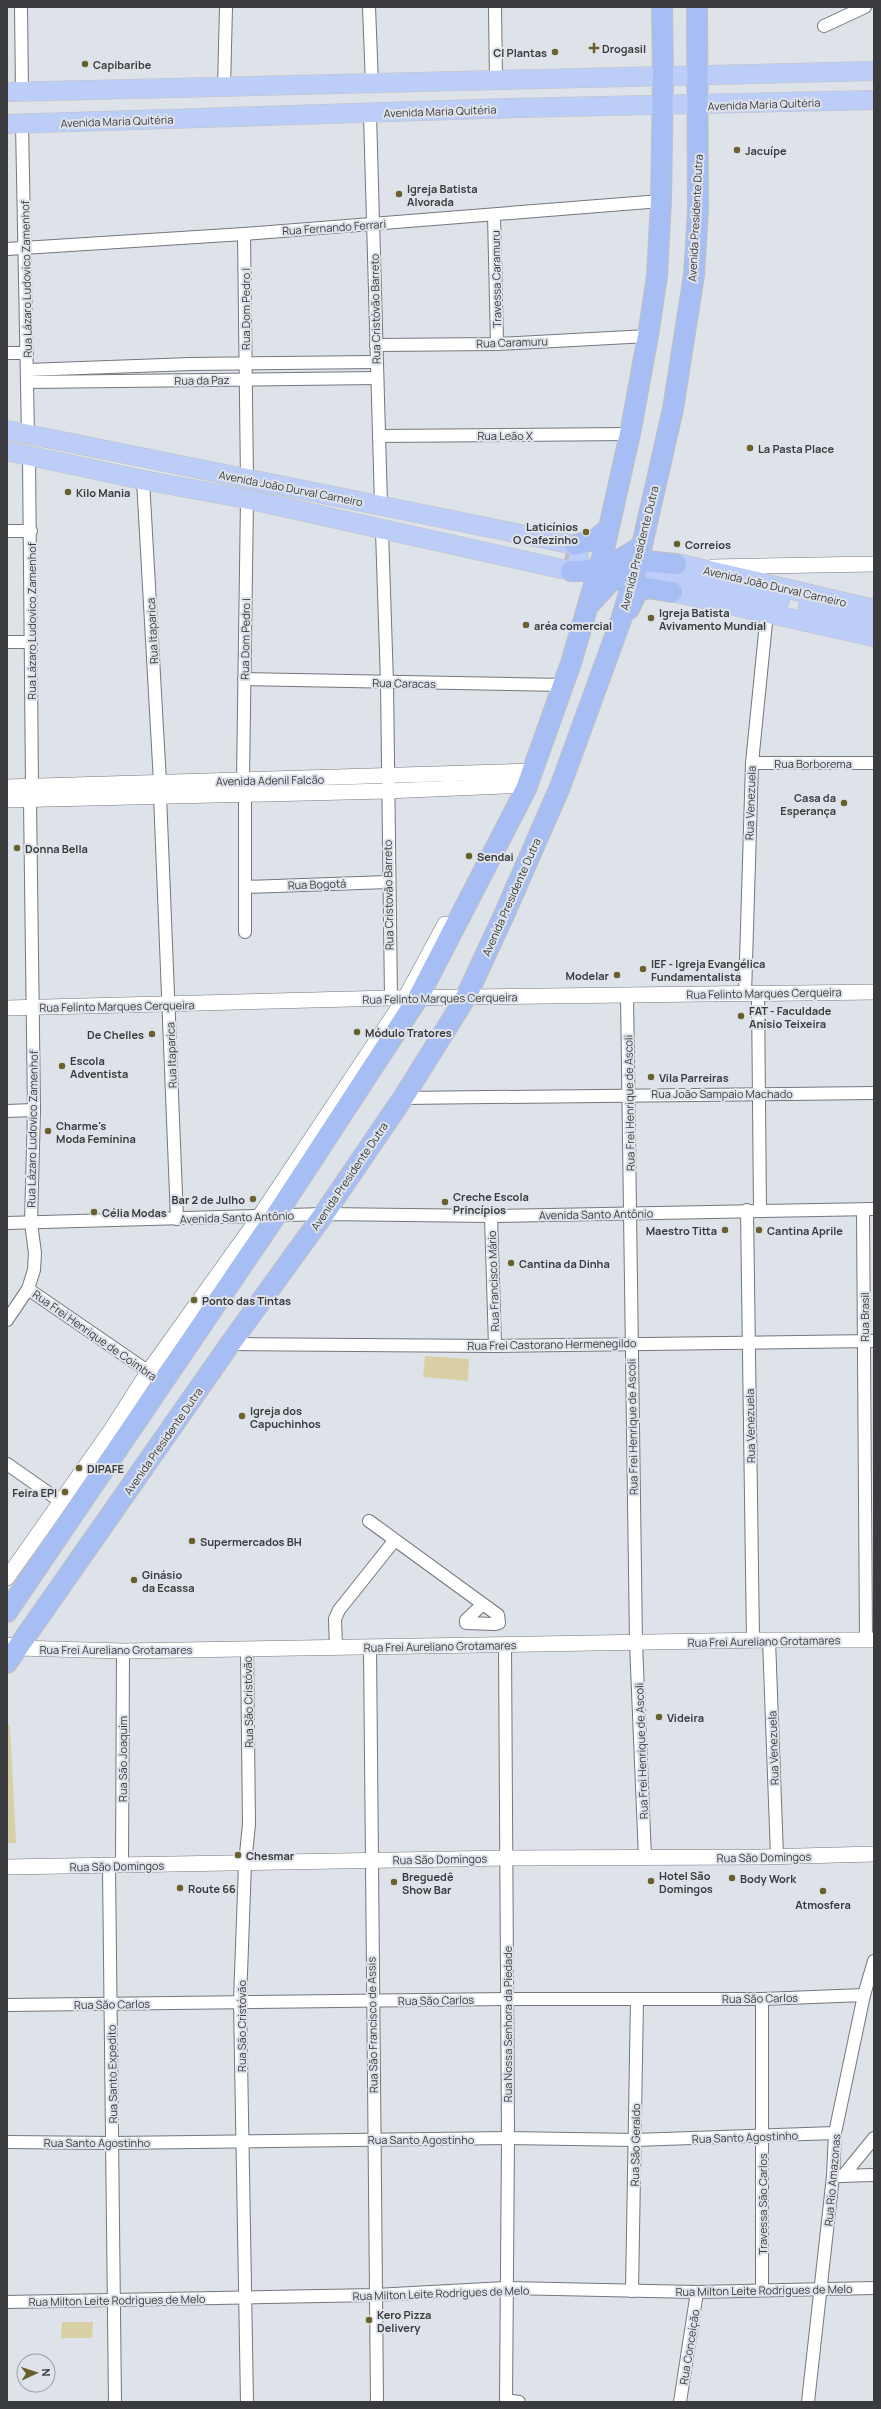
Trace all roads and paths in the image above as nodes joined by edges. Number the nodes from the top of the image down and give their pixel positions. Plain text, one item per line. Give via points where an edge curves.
1 (21, 7) edge
2 (226, 7) edge
3 (369, 7) edge
4 (496, 7) edge
5 (662, 7) edge
6 (697, 7) edge
7 (865, 7) edge
8 (824, 26) dead end
9 (874, 71) edge
10 (763, 74) junction
11 (698, 75) junction
12 (663, 76) junction
13 (504, 80) junction
14 (372, 84) junction
15 (224, 88) junction
16 (15, 92) edge
17 (874, 100) edge
18 (764, 104) junction
19 (699, 105) junction
20 (663, 106) junction
21 (514, 108) junction
22 (370, 114) junction
23 (15, 124) edge
24 (661, 201) junction
25 (494, 215) junction
26 (374, 224) junction
27 (244, 234) junction
28 (26, 248) junction
29 (7, 249) edge
30 (648, 336) junction
31 (497, 344) junction
32 (376, 345) junction
33 (7, 353) edge
34 (27, 353) junction
35 (376, 362) junction
36 (245, 363) junction
37 (191, 364) junction
38 (27, 370) junction
39 (377, 378) junction
40 (245, 379) junction
41 (191, 380) junction
42 (27, 382) junction
43 (7, 430) edge
44 (630, 434) junction
45 (28, 435) junction
46 (380, 436) junction
47 (7, 451) edge
48 (29, 456) junction
49 (143, 480) junction
50 (247, 480) junction
51 (255, 495) junction
52 (381, 505) junction
53 (646, 526) junction
54 (608, 529) junction
55 (7, 531) edge
56 (31, 531) junction
57 (382, 531) junction
58 (640, 547) junction
59 (570, 557) junction
60 (874, 564) edge
61 (637, 567) junction
62 (696, 567) junction
63 (598, 570) junction
64 (674, 578) junction
65 (588, 605) junction
66 (767, 613) junction
67 (871, 619) edge
68 (620, 620) junction
69 (874, 637) edge
70 (7, 642) edge
71 (30, 642) junction
72 (244, 679) junction
73 (386, 682) junction
74 (564, 685) junction
75 (752, 763) junction
76 (874, 763) edge
77 (529, 782) junction
78 (387, 784) junction
79 (7, 787) edge
80 (244, 787) junction
81 (160, 789) junction
82 (31, 793) junction
83 (7, 800) edge
84 (388, 882) junction
85 (246, 887) junction
86 (245, 932) dead end
87 (874, 992) edge
88 (752, 994) junction
89 (627, 995) junction
90 (466, 997) junction
91 (405, 998) junction
92 (168, 1005) junction
93 (7, 1008) edge
94 (32, 1008) junction
95 (760, 1093) junction
96 (874, 1093) edge
97 (629, 1094) junction
98 (403, 1098) junction
99 (34, 1110) junction
100 (7, 1111) edge
101 (869, 1209) edge
102 (747, 1210) junction
103 (760, 1210) junction
104 (631, 1213) junction
105 (324, 1214) junction
106 (491, 1216) junction
107 (267, 1217) junction
108 (177, 1220) junction
109 (7, 1223) edge
110 (31, 1223) junction
111 (28, 1289) junction
112 (7, 1320) edge
113 (869, 1341) edge
114 (749, 1342) junction
115 (631, 1343) junction
116 (230, 1344) junction
117 (495, 1346) junction
118 (155, 1377) junction
119 (117, 1434) junction
120 (7, 1464) edge
121 (870, 1492) edge
122 (60, 1501) junction
123 (369, 1521) dead end
124 (394, 1541) junction
125 (30, 1562) junction
126 (7, 1578) edge
127 (483, 1604) dead end
128 (7, 1612) edge
129 (753, 1640) junction
130 (769, 1640) junction
131 (870, 1640) edge
132 (636, 1643) junction
133 (505, 1646) junction
134 (370, 1647) junction
135 (336, 1648) junction
136 (247, 1649) junction
137 (123, 1651) junction
138 (11, 1652) edge
139 (874, 1854) edge
140 (778, 1856) junction
141 (507, 1858) junction
142 (645, 1858) junction
143 (371, 1861) junction
144 (246, 1864) junction
145 (116, 1866) junction
146 (7, 1867) edge
147 (874, 1961) edge
148 (864, 1995) junction
149 (506, 1999) junction
150 (637, 1999) junction
151 (762, 1999) junction
152 (240, 2001) junction
153 (372, 2001) junction
154 (110, 2004) junction
155 (7, 2005) edge
156 (835, 2133) junction
157 (763, 2136) junction
158 (508, 2138) junction
159 (874, 2138) edge
160 (374, 2139) junction
161 (635, 2140) junction
162 (243, 2141) junction
163 (7, 2142) edge
164 (113, 2143) junction
165 (874, 2175) edge
166 (838, 2176) junction
167 (505, 2288) junction
168 (874, 2288) edge
169 (762, 2290) junction
170 (821, 2290) junction
171 (632, 2291) junction
172 (697, 2292) junction
173 (375, 2296) junction
174 (244, 2298) junction
175 (114, 2301) junction
176 (7, 2302) edge
177 (506, 2401) edge
178 (115, 2402) edge
179 (246, 2402) edge
180 (377, 2402) edge
181 (519, 2402) edge
182 (680, 2402) edge
183 (808, 2402) edge

1 - 16 street
2 - 15 street
3 - 14 street
4 - 13 street
5 - 12 highway
6 - 11 highway, Avenida Presidente Dutra
7 - 8 street
9 - 10 main road
10 - 11 main road
10 - 18 main road via 756,79 751,90
11 - 12 main road
11 - 19 highway, Avenida Presidente Dutra
12 - 13 main road
12 - 20 highway
13 - 14 main road
13 - 21 main road via 517,94
14 - 15 main road
15 - 16 main road
17 - 18 main road, Avenida Maria Quitéria
18 - 19 main road, Avenida Maria Quitéria
19 - 20 main road, Avenida Maria Quitéria
19 - 53 highway, Avenida Presidente Dutra via 698,210 694,275 673,409
20 - 21 main road, Avenida Maria Quitéria
20 - 24 highway
21 - 22 main road, Avenida Maria Quitéria
22 - 23 main road, Avenida Maria Quitéria
22 - 26 street, Rua Cristóvão Barreto
23 - 28 street, Rua Lázaro Ludovico Zamenhof
24 - 25 street, Rua Fernando Ferrari
24 - 30 highway via 657,276
25 - 26 street, Rua Fernando Ferrari
25 - 31 street, Travessa Caramuru
26 - 27 street, Rua Fernando Ferrari
26 - 32 street, Rua Cristóvão Barreto
27 - 28 street, Rua Fernando Ferrari
27 - 36 street, Rua Dom Pedro I
28 - 29 street, Rua Fernando Ferrari
28 - 34 street, Rua Lázaro Ludovico Zamenhof
30 - 31 street, Rua Caramuru
30 - 44 highway
31 - 32 street, Rua Caramuru
32 - 35 street, Rua Cristóvão Barreto
33 - 34 street
34 - 38 street, Rua Lázaro Ludovico Zamenhof
35 - 36 street, Rua da Paz
35 - 39 street, Rua Cristóvão Barreto
36 - 37 street, Rua da Paz
36 - 40 street, Rua Dom Pedro I
37 - 38 street, Rua da Paz
37 - 41 street
38 - 42 street, Rua Lázaro Ludovico Zamenhof
39 - 40 street, Rua da Paz
39 - 46 street, Rua Cristóvão Barreto
40 - 41 street, Rua da Paz
40 - 50 street, Rua Dom Pedro I
41 - 42 street, Rua da Paz
42 - 45 street, Rua Lázaro Ludovico Zamenhof
43 - 45 main road, Avenida João Durval Carneiro
44 - 46 street, Rua Leão X
44 - 54 highway
45 - 50 main road, Avenida João Durval Carneiro
46 - 52 street, Rua Cristóvão Barreto
47 - 48 main road, Avenida João Durval Carneiro
48 - 49 main road, Avenida João Durval Carneiro
48 - 56 street, Rua Lázaro Ludovico Zamenhof
49 - 51 main road, Avenida João Durval Carneiro
49 - 81 street, Rua Itaparica
50 - 51 main road
50 - 52 main road, Avenida João Durval Carneiro
51 - 57 main road, Avenida João Durval Carneiro
51 - 59 main road
51 - 72 street, Rua Dom Pedro I
52 - 59 main road, Avenida João Durval Carneiro
53 - 58 highway, Avenida Presidente Dutra
53 - 64 highway via 658,553
54 - 59 highway
54 - 63 highway
55 - 56 street
56 - 71 street, Rua Lázaro Ludovico Zamenhof
57 - 59 main road, Avenida João Durval Carneiro
57 - 73 street
58 - 61 highway, Avenida Presidente Dutra
58 - 63 highway via 610,566
59 - 63 highway via 588,572
59 - 65 highway
60 - 62 street
61 - 64 highway via 645,561 651,561
61 - 65 highway via 609,583
61 - 68 highway, Avenida Presidente Dutra
62 - 64 main road, Avenida João Durval Carneiro
62 - 67 main road, Avenida João Durval Carneiro
63 - 65 highway
64 - 66 main road
64 - 67 main road
64 - 68 highway via 637,592 628,611
65 - 74 highway
66 - 69 main road
66 - 75 street, Rua Venezuela
68 - 90 highway, Avenida Presidente Dutra via 560,787
70 - 71 street
71 - 82 street, Rua Lázaro Ludovico Zamenhof
72 - 73 street, Rua Caracas
72 - 80 street, Rua Dom Pedro I
73 - 74 street, Rua Caracas
73 - 78 street
74 - 77 highway
75 - 76 street, Rua Borborema
75 - 88 street, Rua Venezuela
77 - 78 street, Avenida Adenil Falcão
77 - 91 highway
78 - 80 street, Avenida Adenil Falcão
78 - 84 street, Rua Cristovão Barreto
79 - 82 street, Avenida Adenil Falcão
80 - 81 street, Avenida Adenil Falcão
80 - 85 street, Rua Dom Pedro I
81 - 82 street, Avenida Adenil Falcão
81 - 92 street, Rua Itaparica
82 - 83 street, Avenida Adenil Falcão
82 - 94 street, Rua Lázaro Ludovico Zamenhof
84 - 85 street, Rua Bogotá
84 - 91 street, Rua Cristovão Barreto
85 - 86 street, Rua Dom Pedro I
87 - 88 street, Rua Felinto Marques Cerqueira
88 - 89 street, Rua Felinto Marques Cerqueira
88 - 95 street, Rua Venezuela
89 - 90 street, Rua Felinto Marques Cerqueira
89 - 97 street, Rua Frei Henrique de Ascoli
90 - 91 street, Rua Felinto Marques Cerqueira
90 - 98 highway, Avenida Presidente Dutra
91 - 92 street, Rua Felinto Marques Cerqueira
91 - 107 highway
92 - 94 street, Rua Felinto Marques Cerqueira
92 - 108 street, Rua Itaparica
93 - 94 street, Rua Felinto Marques Cerqueira
94 - 99 street, Rua Lázaro Ludovico Zamenhof
95 - 96 street, Rua João Sampaio Machado
95 - 97 street, Rua João Sampaio Machado
95 - 103 street, Rua Venezuela
97 - 98 street, Rua João Sampaio Machado
97 - 104 street, Rua Frei Henrique de Ascoli
98 - 105 highway, Avenida Presidente Dutra
99 - 100 street
99 - 110 street, Rua Lázaro Ludovico Zamenhof
101 - 103 street, Avenida Santo Antônio
101 - 113 street, Rua Brasil
102 - 103 street, Avenida Santo Antônio
102 - 104 street, Avenida Santo Antônio
102 - 114 street, Rua Venezuela
104 - 106 street, Avenida Santo Antônio
104 - 115 street, Rua Frei Henrique de Ascoli
105 - 106 street, Avenida Santo Antônio
105 - 107 street, Avenida Santo Antônio
105 - 116 highway, Avenida Presidente Dutra
106 - 117 street, Rua Francisco Mário
107 - 108 street, Avenida Santo Antônio
107 - 118 highway
108 - 110 street, Avenida Santo Antônio
109 - 110 street, Avenida Santo Antônio
110 - 111 street, Rua Lázaro Ludovico Zamenhof via 35,1253 34,1270
111 - 112 street, Rua Lázaro Ludovico Zamenhof
111 - 118 street, Rua Frei Henrique de Coimbra
113 - 114 street, Rua Frei Castorano Hermenegildo
113 - 121 street, Rua Brasil
114 - 115 street, Rua Frei Castorano Hermenegildo
114 - 129 street, Rua Venezuela
115 - 117 street, Rua Frei Castorano Hermenegildo
115 - 132 street, Rua Frei Henrique de Ascoli
116 - 117 street, Rua Frei Castorano Hermenegildo
116 - 138 highway, Avenida Presidente Dutra
118 - 119 highway
119 - 122 street
119 - 125 highway
120 - 122 street
121 - 131 street, Rua Brasil
122 - 125 street
123 - 124 street
124 - 127 street
124 - 135 street via 339,1610 335,1619
125 - 126 street
125 - 128 highway
129 - 130 street, Rua Frei Aureliano Grotamares
129 - 132 street, Rua Frei Aureliano Grotamares
130 - 131 street, Rua Frei Aureliano Grotamares
130 - 140 street, Rua Venezuela
132 - 133 street, Rua Frei Aureliano Grotamares
132 - 142 street, Rua Frei Henrique de Ascoli
133 - 134 street, Rua Frei Aureliano Grotamares
133 - 141 street, Rua Nossa Senhora da Piedade
134 - 135 street, Rua Frei Aureliano Grotamares
134 - 143 street, Rua São Francisco de Assis
135 - 136 street, Rua Frei Aureliano Grotamares
136 - 137 street, Rua Frei Aureliano Grotamares
136 - 144 street, Rua São Cristóvão via 250,1824
137 - 138 street, Rua Frei Aureliano Grotamares
137 - 145 street, Rua São Joaquim
139 - 140 street, Rua São Domingos
140 - 142 street, Rua São Domingos
141 - 142 street, Rua São Domingos
141 - 143 street, Rua São Domingos
141 - 149 street, Rua Nossa Senhora da Piedade
143 - 144 street, Rua São Domingos
143 - 153 street, Rua São Francisco de Assis
144 - 145 street, Rua São Domingos
144 - 152 street, Rua São Cristóvão
145 - 146 street, Rua São Domingos
145 - 154 street, Rua Santo Expedito
147 - 148 street, Rua Rio Amazonas
148 - 151 street, Rua São Carlos
148 - 156 street, Rua Rio Amazonas
149 - 150 street, Rua São Carlos
149 - 153 street, Rua São Carlos
149 - 158 street, Rua Nossa Senhora da Piedade
150 - 151 street, Rua São Carlos
150 - 161 street, Rua São Geraldo
151 - 157 street, Travessa São Carlos
152 - 153 street, Rua São Carlos
152 - 154 street, Rua São Carlos
152 - 162 street, Rua São Cristóvão
153 - 160 street, Rua São Francisco de Assis
154 - 155 street, Rua São Carlos
154 - 164 street, Rua Santo Expedito
156 - 157 street, Rua Santo Agostinho
156 - 166 street, Rua Rio Amazonas
157 - 161 street, Rua Santo Agostinho
157 - 169 street, Travessa São Carlos
158 - 160 street, Rua Santo Agostinho
158 - 161 street, Rua Santo Agostinho
158 - 167 street, Rua Nossa Senhora da Piedade
159 - 166 street
160 - 162 street, Rua Santo Agostinho
160 - 173 street, Rua São Francisco de Assis
161 - 171 street, Rua São Geraldo
162 - 164 street, Rua Santo Agostinho
162 - 174 street, Rua São Cristóvão
163 - 164 street, Rua Santo Agostinho
164 - 175 street, Rua Santo Expedito
165 - 166 street
166 - 170 street, Rua Rio Amazonas
167 - 171 street, Rua Milton Leite Rodrigues de Melo
167 - 173 street, Rua Milton Leite Rodrigues de Melo
167 - 177 street, Rua Nossa Senhora da Piedade
168 - 170 street, Rua Milton Leite Rodrigues de Melo
169 - 170 street, Rua Milton Leite Rodrigues de Melo
169 - 172 street, Rua Milton Leite Rodrigues de Melo
170 - 183 street, Rua Rio Amazonas
171 - 172 street, Rua Milton Leite Rodrigues de Melo
172 - 182 street, Rua Conceição
173 - 174 street, Rua Milton Leite Rodrigues de Melo
173 - 180 street, Rua São Francisco de Assis
174 - 175 street, Rua Milton Leite Rodrigues de Melo
174 - 179 street, Rua São Cristóvão
175 - 176 street, Rua Milton Leite Rodrigues de Melo
175 - 178 street, Rua Santo Expedito
177 - 181 street

